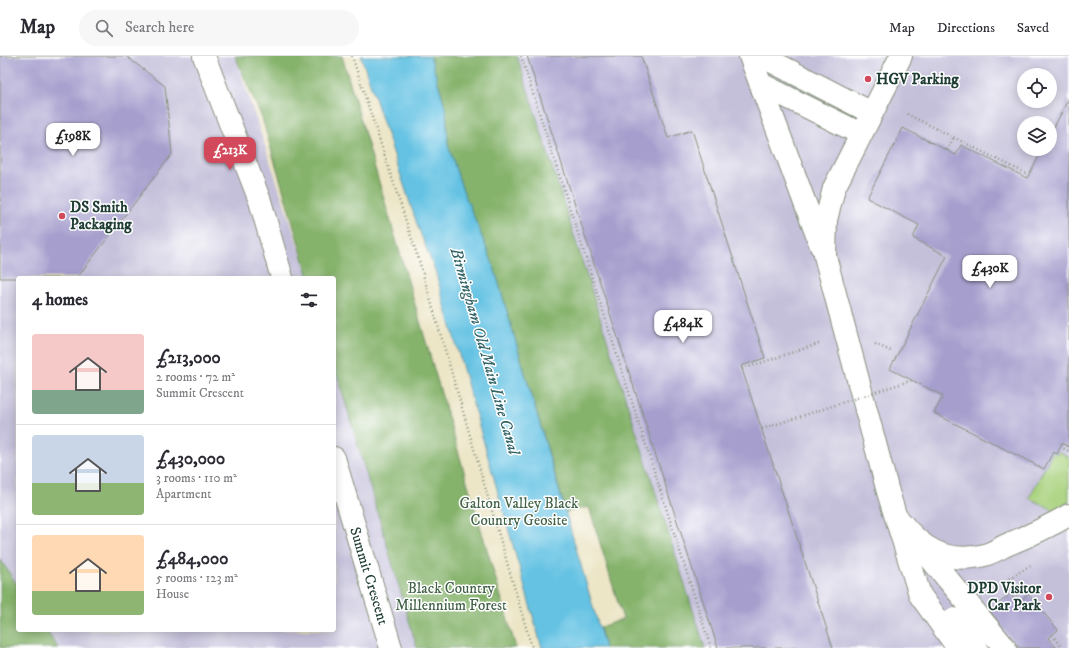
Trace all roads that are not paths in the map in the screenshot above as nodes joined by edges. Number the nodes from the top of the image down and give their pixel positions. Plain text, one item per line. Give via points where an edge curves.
1 (204, 56) edge
2 (750, 56) edge
3 (761, 56) edge
4 (901, 56) edge
5 (761, 84) junction
6 (872, 113) junction
7 (861, 134) junction
8 (825, 256) junction
9 (281, 276) edge
10 (336, 465) edge
11 (895, 514) junction
12 (1069, 515) edge
13 (914, 538) junction
14 (980, 556) junction
15 (933, 587) junction
16 (390, 648) edge
17 (940, 648) edge
18 (958, 648) edge
19 (977, 648) edge
20 (1005, 648) edge

1 - 9 street via 260,201
2 - 5 street
3 - 6 street
4 - 6 street
5 - 7 street
5 - 8 street
6 - 7 street
7 - 8 street via 834,188 826,220
8 - 11 street
10 - 16 street, Summit Crescent
11 - 13 street
11 - 15 street via 909,560
12 - 14 street
13 - 14 street via 930,550 953,558
13 - 15 street
14 - 15 street
15 - 17 street
15 - 18 street
15 - 19 street
15 - 20 street

